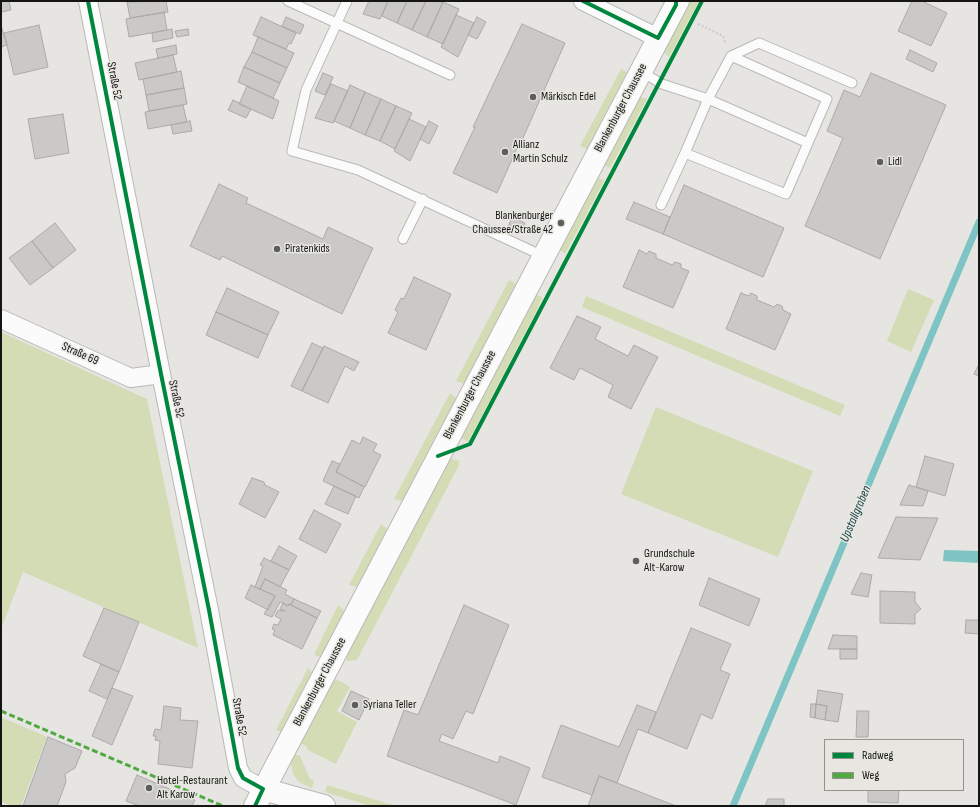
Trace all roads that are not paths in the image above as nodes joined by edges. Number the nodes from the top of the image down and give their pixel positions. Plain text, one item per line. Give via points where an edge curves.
1 (88, 1) edge
2 (288, 1) edge
3 (347, 1) edge
4 (583, 1) edge
5 (678, 1) edge
6 (337, 23) junction
7 (658, 38) junction
8 (731, 56) junction
9 (640, 71) junction
10 (450, 75) dead end
11 (852, 83) dead end
12 (708, 99) junction
13 (808, 143) junction
14 (685, 154) junction
15 (423, 199) junction
16 (661, 205) dead end
17 (404, 239) dead end
18 (543, 256) junction
19 (1, 319) edge
20 (160, 374) junction
21 (259, 798) edge
22 (324, 806) edge

1 - 20 street, Straße 52
2 - 6 lane
3 - 6 lane
4 - 7 street
5 - 7 main road, Blankenburger Chaussee
6 - 10 lane
6 - 15 lane via 306,90 292,151 358,170
7 - 9 main road, Blankenburger Chaussee
8 - 11 lane via 759,43
8 - 12 lane
8 - 13 lane via 827,99
9 - 12 lane via 662,84
9 - 18 main road, Blankenburger Chaussee
12 - 13 lane
12 - 14 lane
13 - 14 lane via 786,194
14 - 16 lane
15 - 17 lane
15 - 18 lane
18 - 21 main road, Blankenburger Chaussee
19 - 20 street, Straße 69 via 131,378
20 - 21 street, Straße 52 via 209,610 238,768
21 - 22 main road

